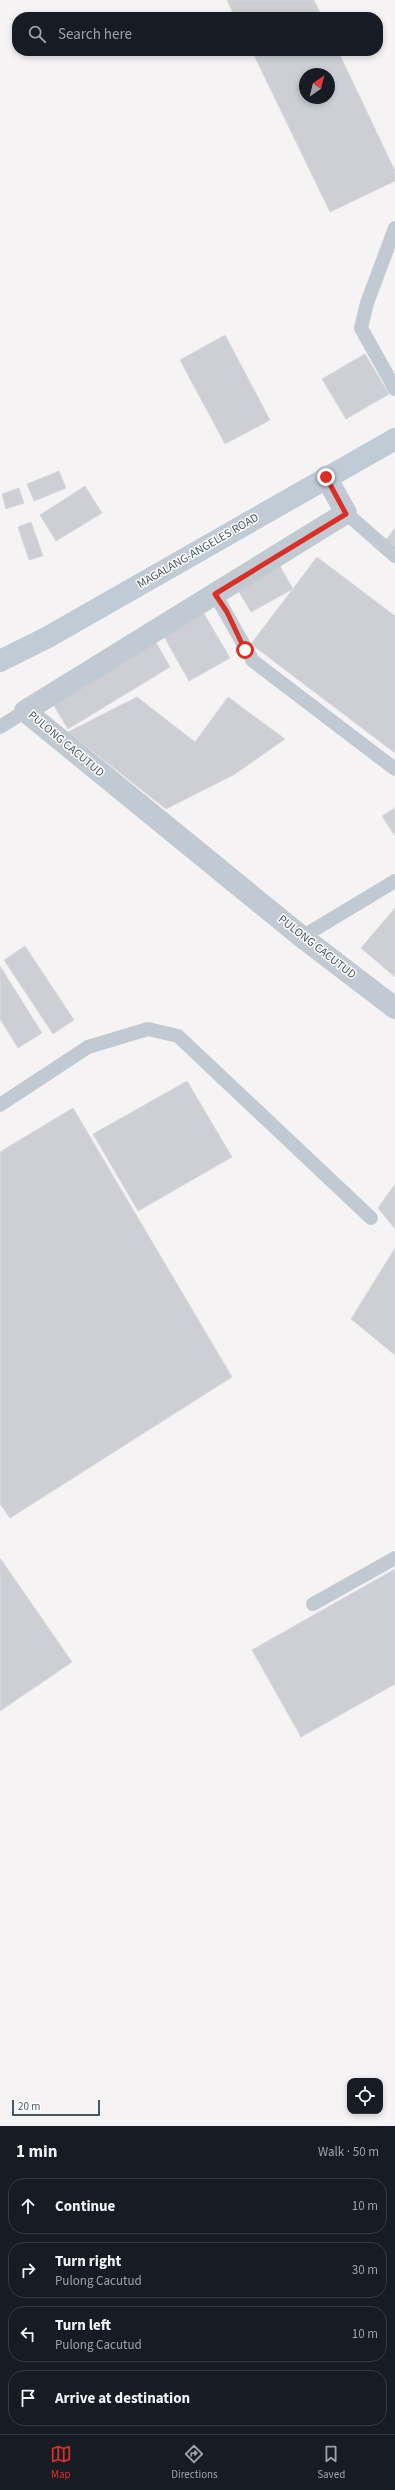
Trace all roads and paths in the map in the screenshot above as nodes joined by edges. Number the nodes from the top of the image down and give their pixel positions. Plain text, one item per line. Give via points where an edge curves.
1 (395, 228) edge
2 (395, 389) edge
3 (395, 439) edge
4 (326, 477) junction
5 (346, 514) junction
6 (395, 556) edge
7 (215, 594) junction
8 (0, 661) edge
9 (24, 711) junction
10 (0, 727) edge
11 (395, 769) edge
12 (395, 881) edge
13 (302, 937) junction
14 (395, 1008) edge
15 (0, 1105) edge
16 (371, 1218) dead end
17 (395, 1558) edge
18 (313, 1604) dead end

1 - 2 lane via 367,303 361,328
3 - 4 main road, MAGALANG-ANGELES ROAD
4 - 5 street
4 - 8 main road, MAGALANG-ANGELES ROAD via 48,637
5 - 6 lane
5 - 7 street, PULONG CACUTUD
7 - 9 street, PULONG CACUTUD
7 - 11 lane via 253,661
9 - 10 lane
9 - 13 street, PULONG CACUTUD
12 - 13 lane
13 - 14 street, PULONG CACUTUD
15 - 16 lane via 88,1048 148,1029 178,1036
17 - 18 lane

